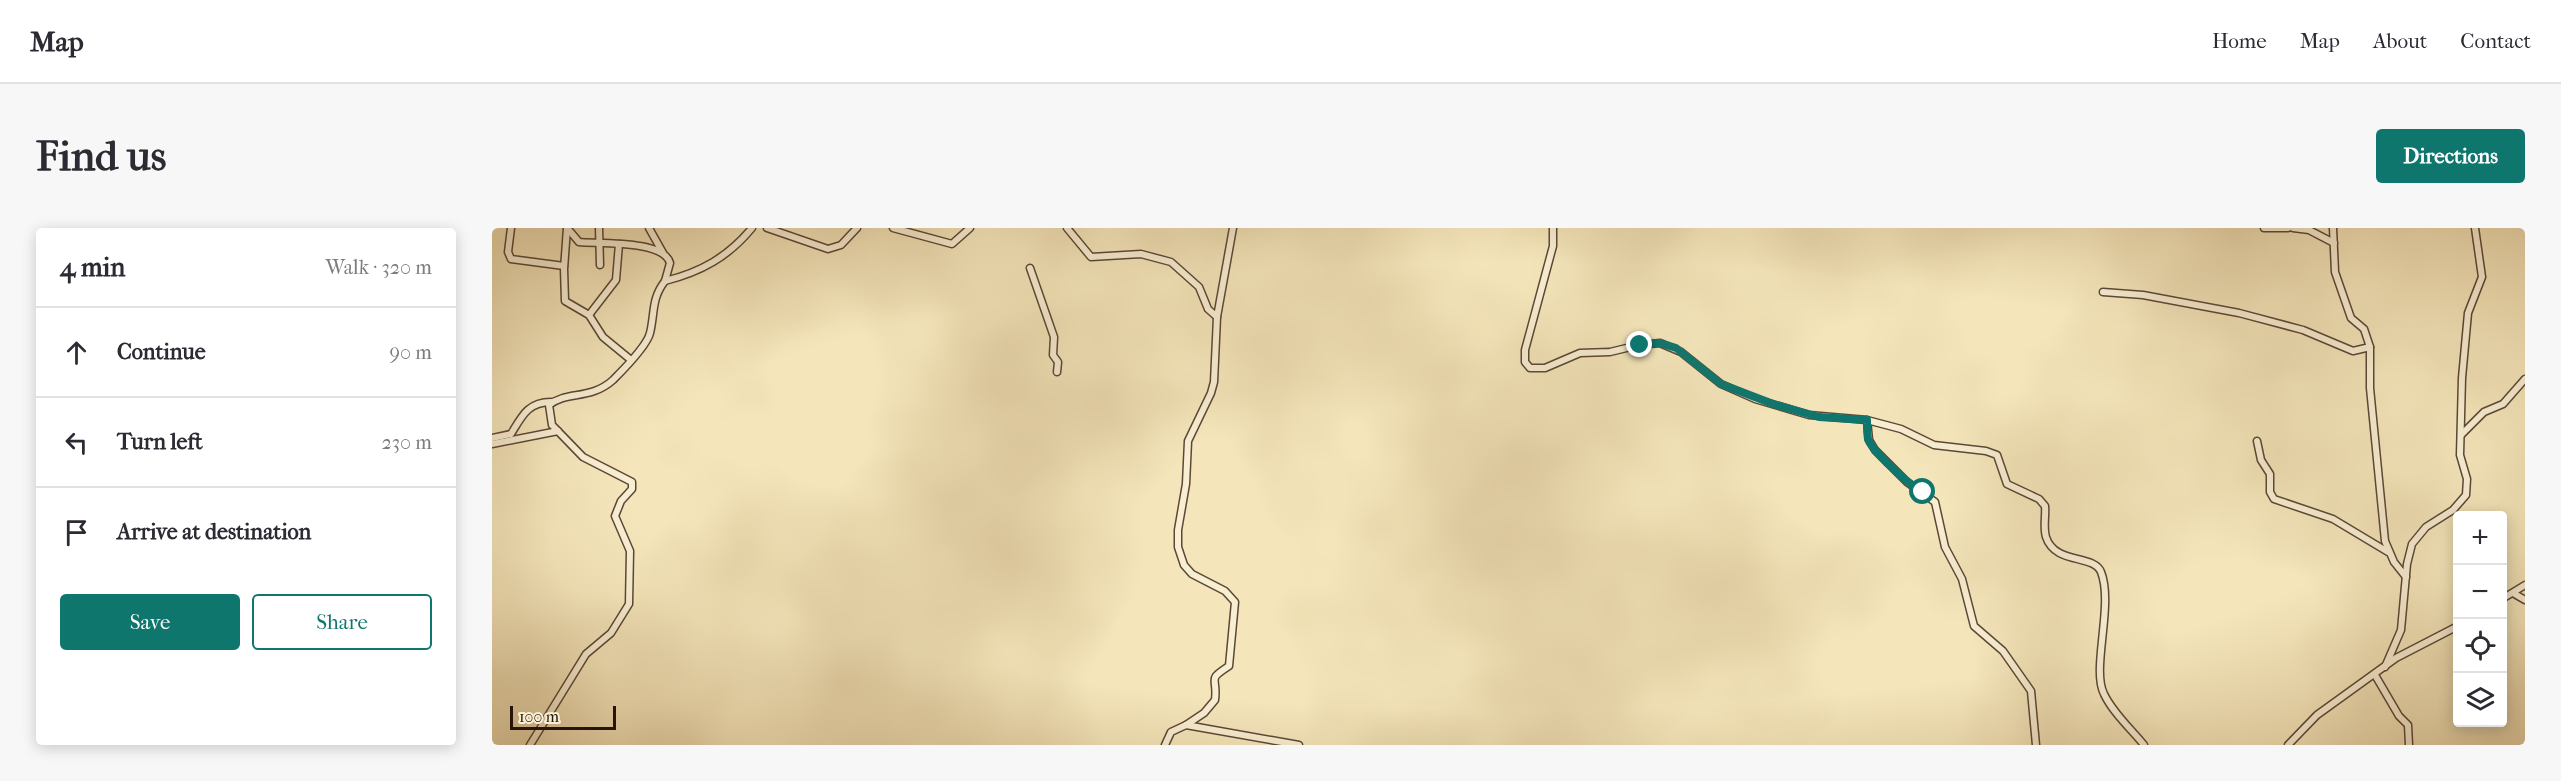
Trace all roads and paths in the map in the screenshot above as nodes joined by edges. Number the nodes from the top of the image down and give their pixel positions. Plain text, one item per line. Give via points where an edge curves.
1 (510, 228) edge
2 (567, 228) edge
3 (599, 228) edge
4 (649, 228) edge
5 (752, 228) edge
6 (767, 228) edge
7 (857, 228) edge
8 (893, 228) edge
9 (970, 228) edge
10 (1067, 228) edge
11 (1233, 228) edge
12 (1553, 228) edge
13 (2264, 228) edge
14 (2288, 228) edge
15 (2293, 228) edge
16 (2333, 228) edge
17 (2475, 228) edge
18 (566, 242) junction
19 (579, 242) junction
20 (600, 243) junction
21 (2334, 243) junction
22 (619, 244) junction
23 (664, 254) junction
24 (600, 265) dead end
25 (564, 266) junction
26 (1030, 268) dead end
27 (665, 281) junction
28 (2103, 292) dead end
29 (589, 315) junction
30 (1216, 317) junction
31 (2370, 347) junction
32 (631, 360) junction
33 (1058, 372) dead end
34 (2525, 379) edge
35 (552, 402) junction
36 (1867, 420) junction
37 (558, 431) junction
38 (2460, 435) junction
39 (492, 438) edge
40 (2257, 441) dead end
41 (492, 444) edge
42 (2388, 552) junction
43 (2406, 577) junction
44 (2525, 585) edge
45 (2513, 593) junction
46 (2507, 596) edge
47 (2525, 600) edge
48 (2453, 628) edge
49 (2385, 666) junction
50 (2375, 675) junction
51 (1186, 725) junction
52 (530, 745) edge
53 (1165, 745) edge
54 (1299, 745) edge
55 (2036, 745) edge
56 (2144, 745) edge
57 (2288, 745) edge
58 (2409, 745) edge

1 - 25 street via 511,259
2 - 18 street
2 - 19 street
3 - 20 street
4 - 23 street
5 - 27 street via 725,255 703,269
6 - 7 street via 828,249 841,245
8 - 9 street via 952,244
10 - 30 street via 1091,257 1141,254 1171,262 1198,287
11 - 30 street
12 - 36 street via 1553,246 1525,350 1525,362 1530,368 1545,368 1580,353 1660,343 1682,352 1721,384 1755,399 1819,417
13 - 14 street
15 - 21 street via 2309,230
16 - 21 street
17 - 38 street via 2482,278 2472,297 2465,332
18 - 19 street
18 - 25 street
19 - 20 street
20 - 22 street
20 - 24 street
21 - 31 street via 2333,265 2341,291 2351,318 2364,329
22 - 23 street
22 - 29 street via 616,280
23 - 27 street via 670,263
25 - 29 street via 565,301
26 - 33 street via 1054,337 1053,355
27 - 32 street via 654,297 649,337
28 - 31 street via 2143,295 2239,313 2303,330 2353,351
29 - 32 street via 603,337
30 - 51 street via 1214,382 1188,441 1178,546 1184,565 1192,574 1231,596 1236,616 1229,666 1214,678 1215,700
31 - 42 street via 2370,388
32 - 35 street via 598,390
34 - 38 street via 2503,404 2484,412
35 - 37 street via 549,414
35 - 39 street via 532,406 511,434
36 - 55 street via 1869,440 1875,450 1906,482 1935,502 1945,548 1962,579 1974,626 2008,658 2031,691
36 - 56 street via 1901,429 1934,445 1997,455 2007,484 2039,499 2045,506 2048,543 2063,555 2099,566 2105,590 2101,686
37 - 41 street
37 - 52 street via 583,457 632,482 632,489 615,516 630,551 630,595 618,624 586,654
38 - 43 street via 2466,495 2453,510 2417,535 2409,553
40 - 42 street via 2261,460 2270,474 2274,499 2333,519
42 - 43 street
43 - 49 street via 2401,630
44 - 45 street
45 - 46 street
45 - 47 street
48 - 49 street
49 - 50 street
50 - 57 street via 2317,715
50 - 58 street via 2408,724
51 - 53 street via 1172,732
51 - 54 street

